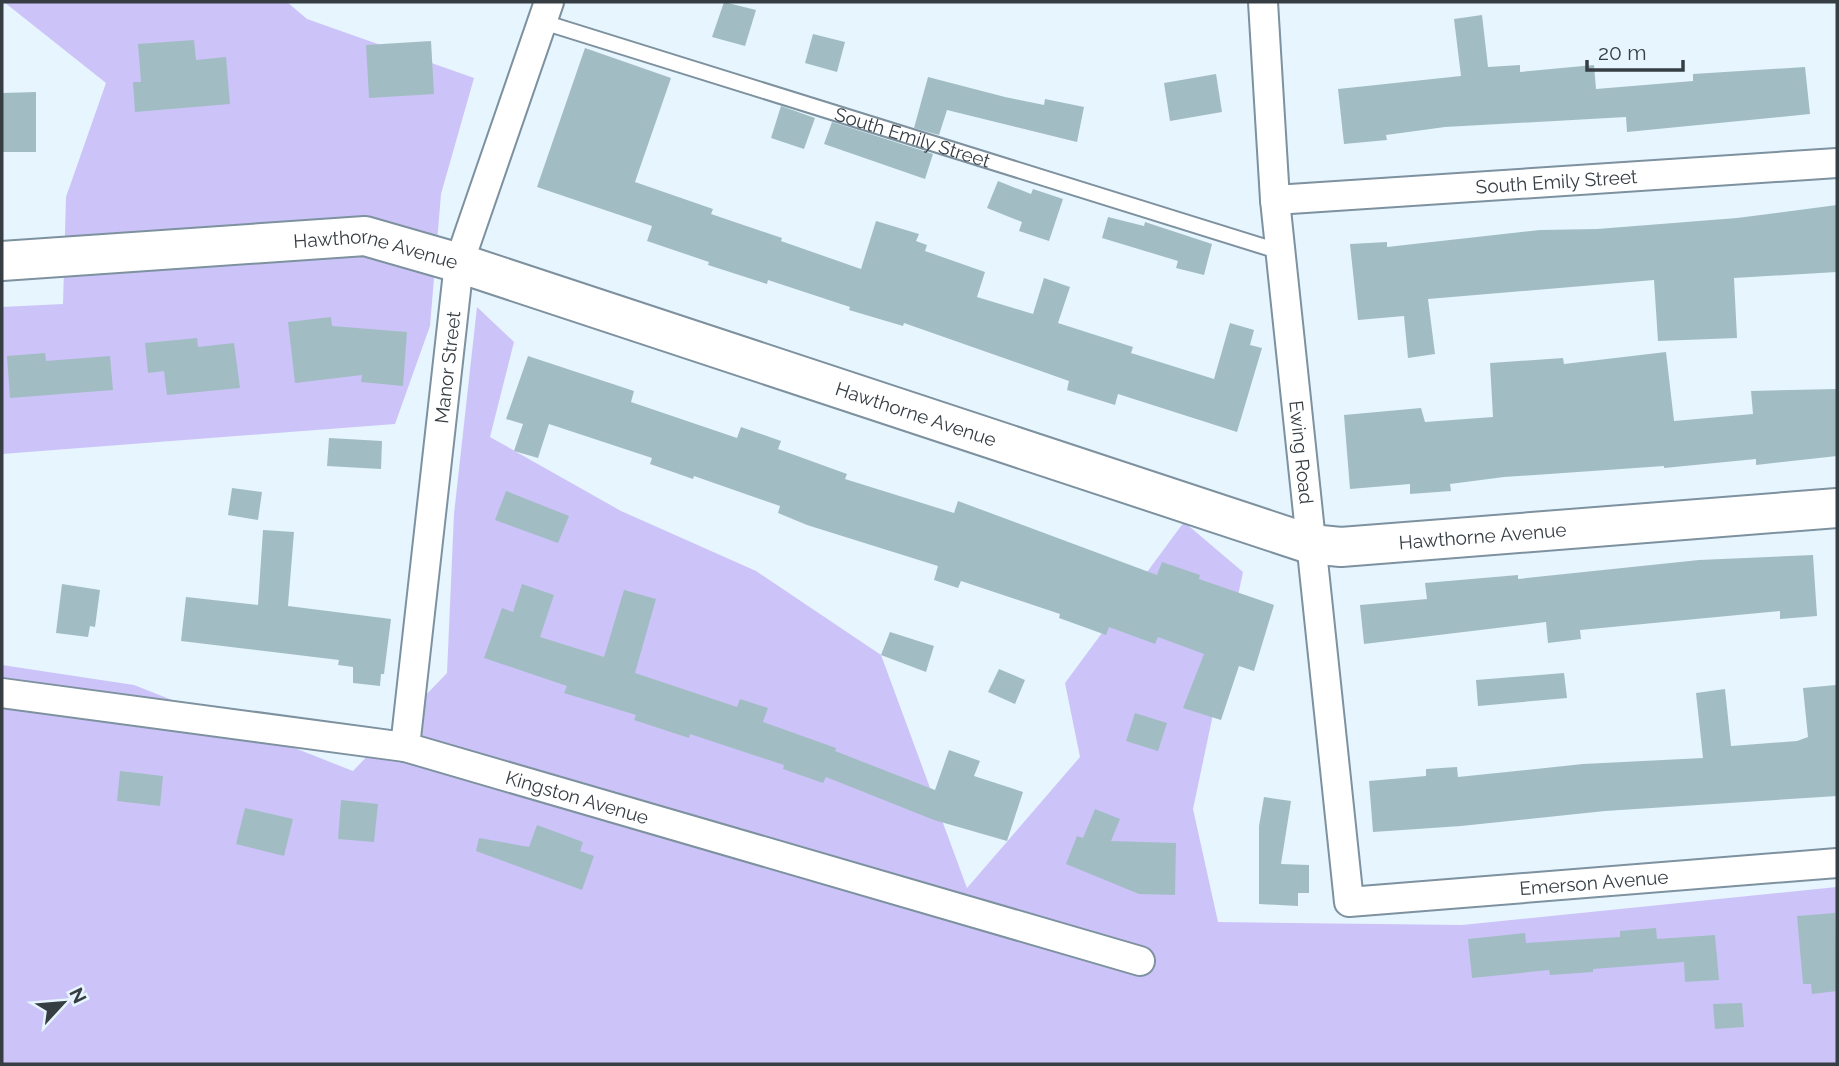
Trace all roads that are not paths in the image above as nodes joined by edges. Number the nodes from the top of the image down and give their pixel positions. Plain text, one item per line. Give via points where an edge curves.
1 (1263, 2) edge
2 (546, 12) edge
3 (1837, 163) edge
4 (1275, 200) junction
5 (1281, 252) junction
6 (2, 261) edge
7 (459, 263) junction
8 (1837, 508) edge
9 (1310, 544) junction
10 (2, 693) edge
11 (405, 747) junction
12 (1837, 863) edge
13 (1349, 902) joint
14 (1140, 961) dead end

1 - 4 street, Ewing Road
2 - 5 lane, South Emily Street
2 - 7 street, Manor Street
3 - 4 street, South Emily Street
4 - 5 street, Ewing Road
5 - 9 street, Ewing Road
6 - 7 street, Hawthorne Avenue via 365,236
7 - 9 street, Hawthorne Avenue
7 - 11 street, Manor Street
8 - 9 street, Hawthorne Avenue via 1341,547
9 - 13 street, Ewing Road
10 - 11 street, Kingston Avenue
11 - 14 street, Kingston Avenue
12 - 13 street, Emerson Avenue

